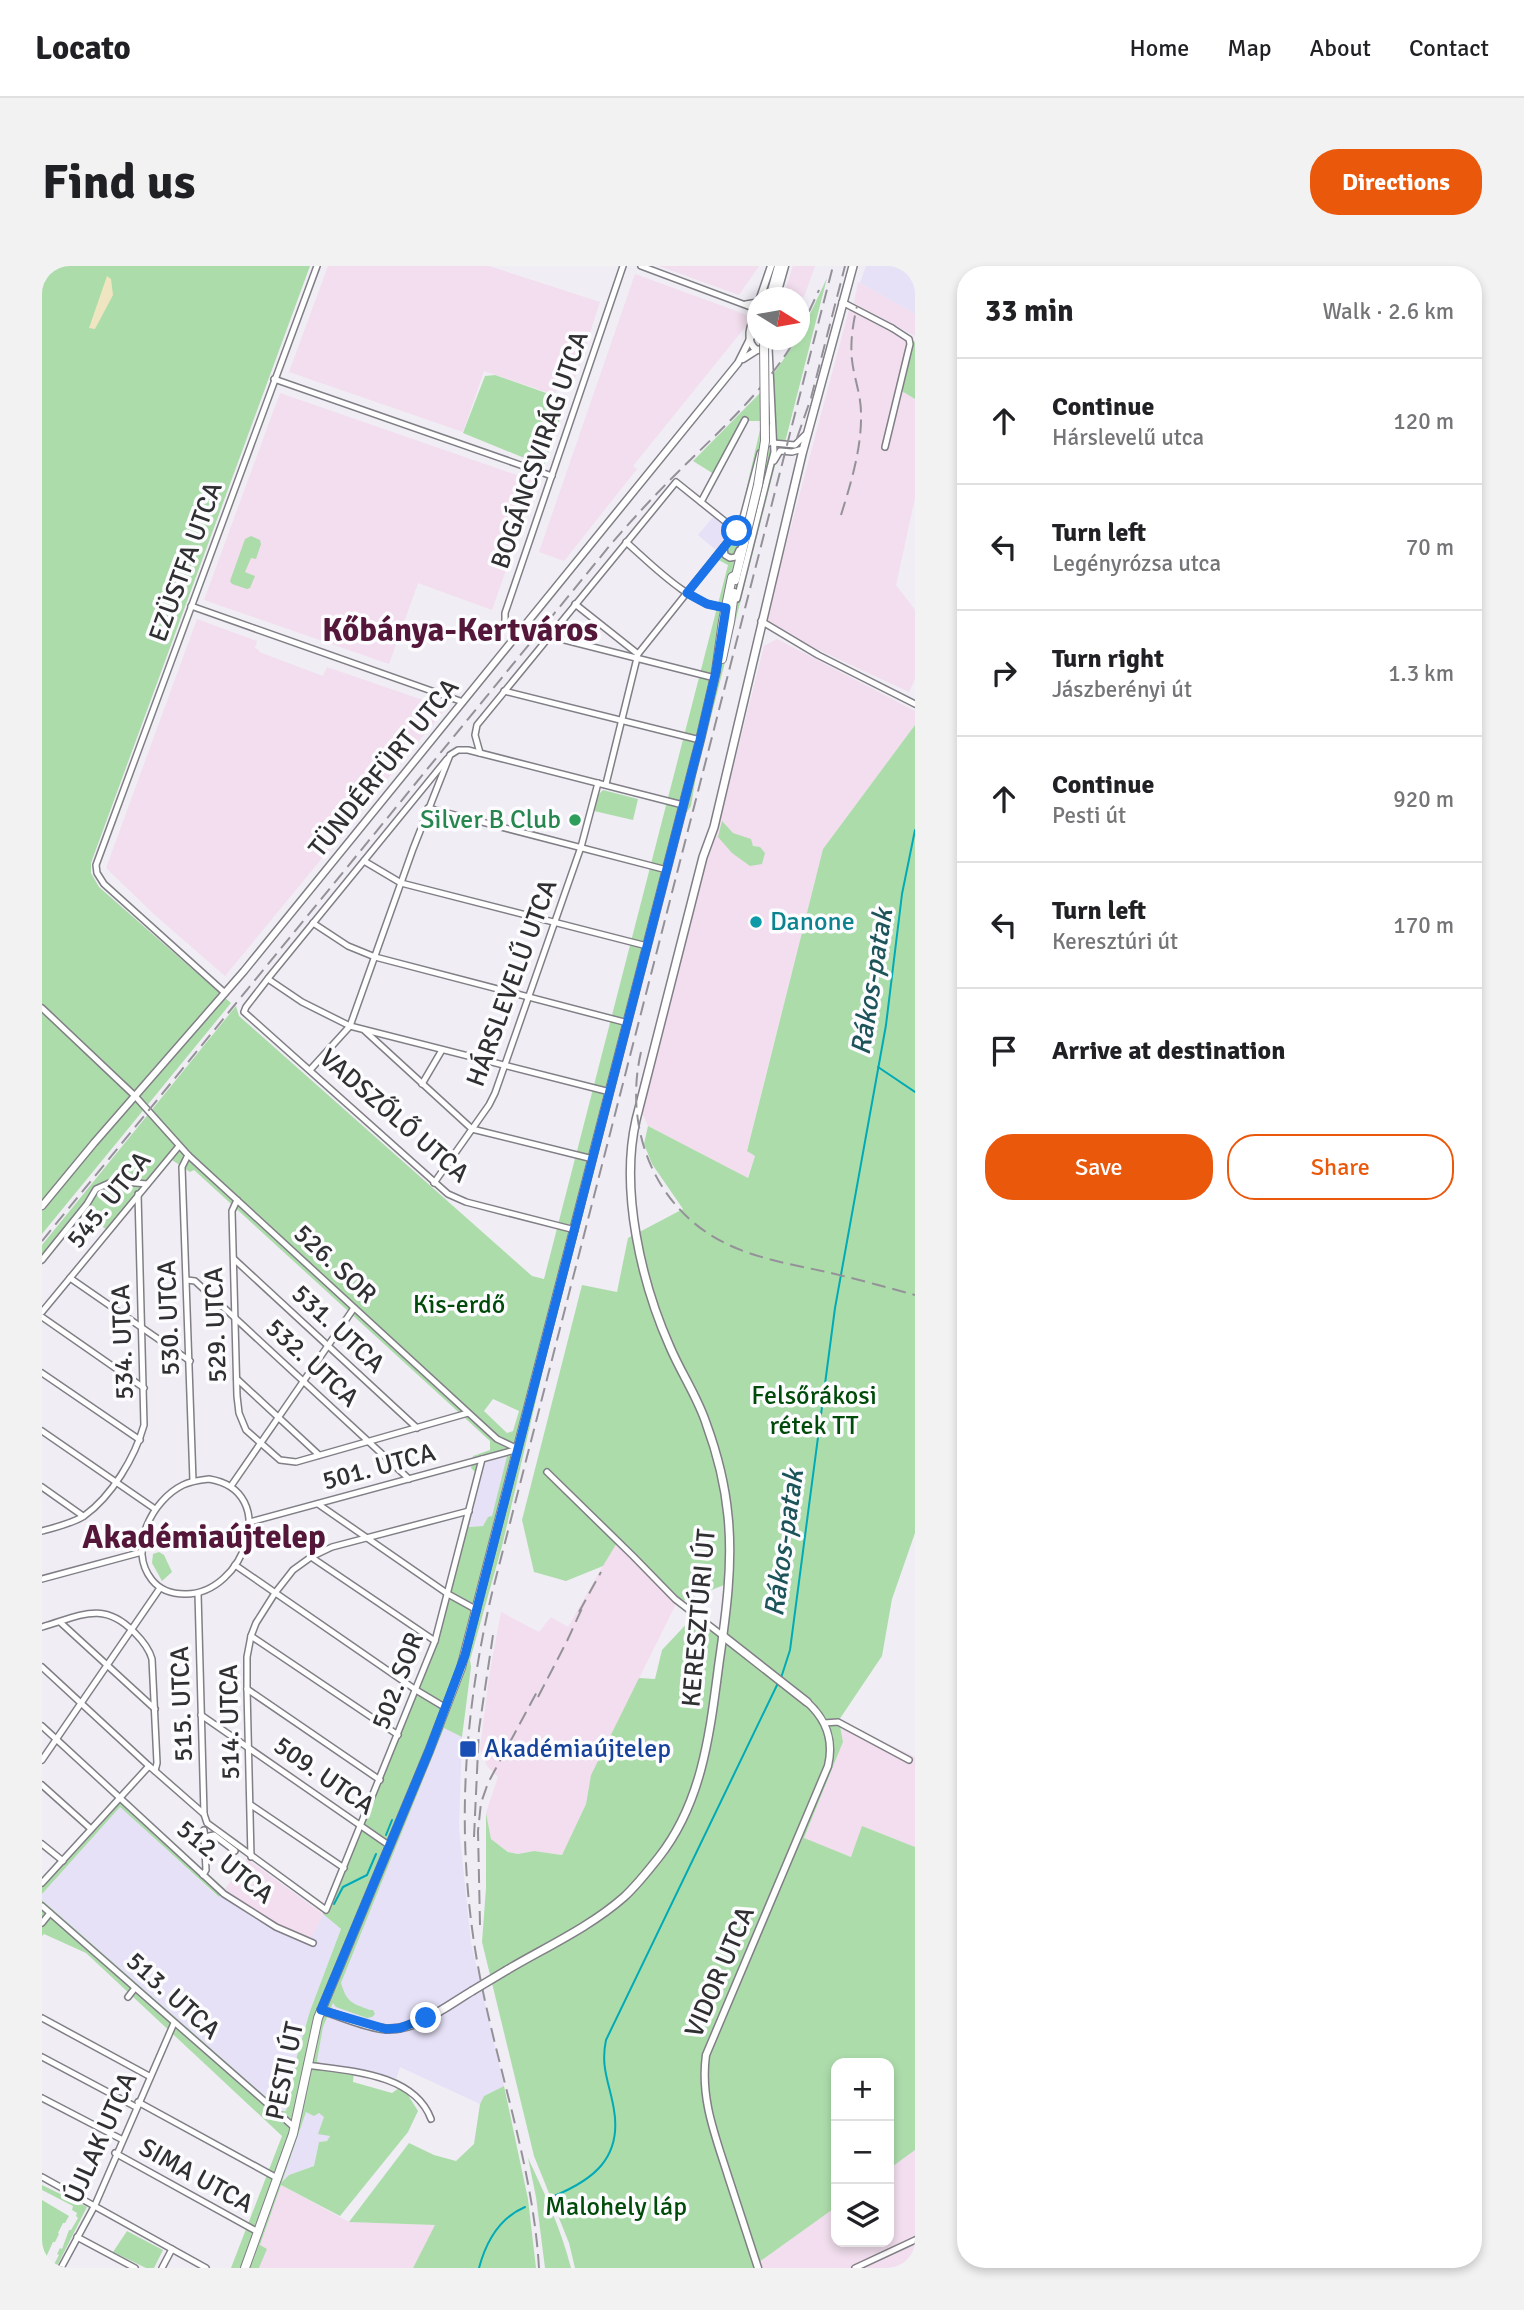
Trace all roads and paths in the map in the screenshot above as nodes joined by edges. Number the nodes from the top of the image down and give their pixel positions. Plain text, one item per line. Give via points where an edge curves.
1 (317, 266) edge
2 (623, 266) edge
3 (630, 266) edge
4 (641, 266) edge
5 (771, 266) edge
6 (779, 266) edge
7 (785, 266) edge
8 (853, 266) edge
9 (620, 274) junction
10 (764, 287) edge
11 (773, 287) edge
12 (779, 287) edge
13 (842, 302) junction
14 (747, 304) edge
15 (892, 328) junction
16 (915, 341) edge
17 (747, 344) edge
18 (757, 350) edge
19 (764, 350) edge
20 (769, 350) edge
21 (738, 363) junction
22 (274, 379) junction
23 (812, 416) junction
24 (745, 420) dead end
25 (772, 426) junction
26 (776, 446) junction
27 (805, 447) junction
28 (885, 447) dead end
29 (793, 449) junction
30 (799, 468) junction
31 (552, 476) junction
32 (701, 502) junction
33 (789, 508) junction
34 (741, 533) junction
35 (626, 542) junction
36 (724, 547) junction
37 (716, 557) junction
38 (726, 557) junction
39 (687, 593) junction
40 (575, 604) junction
41 (731, 604) junction
42 (191, 606) junction
43 (761, 621) junction
44 (614, 635) junction
45 (549, 636) junction
46 (515, 638) junction
47 (608, 651) junction
48 (637, 656) junction
49 (716, 675) junction
50 (504, 691) junction
51 (463, 702) junction
52 (915, 704) edge
53 (621, 721) junction
54 (700, 740) junction
55 (480, 753) junction
56 (447, 759) junction
57 (598, 783) junction
58 (606, 784) junction
59 (684, 805) junction
60 (428, 808) junction
61 (581, 847) junction
62 (364, 861) junction
63 (667, 870) junction
64 (401, 883) junction
65 (554, 921) junction
66 (313, 923) junction
67 (647, 946) junction
68 (375, 957) junction
69 (268, 979) junction
70 (225, 993) junction
71 (528, 995) junction
72 (42, 1008) edge
73 (628, 1023) junction
74 (350, 1026) junction
75 (362, 1029) junction
76 (442, 1050) junction
77 (503, 1066) junction
78 (310, 1070) junction
79 (422, 1084) junction
80 (610, 1092) junction
81 (135, 1096) junction
82 (472, 1129) junction
83 (179, 1146) junction
84 (188, 1155) junction
85 (593, 1159) junction
86 (434, 1183) junction
87 (147, 1184) junction
88 (138, 1195) junction
89 (237, 1200) junction
90 (42, 1206) edge
91 (575, 1230) junction
92 (233, 1259) junction
93 (42, 1260) edge
94 (70, 1278) junction
95 (187, 1280) junction
96 (354, 1308) junction
97 (42, 1315) edge
98 (235, 1318) junction
99 (142, 1327) junction
100 (327, 1345) junction
101 (190, 1361) junction
102 (42, 1373) edge
103 (237, 1379) junction
104 (303, 1381) junction
105 (144, 1388) junction
106 (468, 1413) junction
107 (278, 1416) junction
108 (417, 1427) junction
109 (42, 1431) edge
110 (497, 1439) junction
111 (140, 1440) junction
112 (369, 1441) junction
113 (260, 1443) junction
114 (518, 1449) junction
115 (319, 1455) junction
116 (494, 1455) junction
117 (482, 1458) junction
118 (547, 1472) dead end
119 (409, 1479) junction
120 (116, 1481) junction
121 (193, 1481) junction
122 (231, 1486) junction
123 (42, 1487) edge
124 (318, 1504) junction
125 (155, 1509) junction
126 (468, 1511) junction
127 (83, 1516) junction
128 (250, 1522) junction
129 (42, 1531) edge
130 (368, 1538) junction
131 (142, 1552) junction
132 (311, 1557) junction
133 (235, 1565) junction
134 (42, 1579) edge
135 (160, 1588) junction
136 (198, 1593) junction
137 (275, 1593) junction
138 (448, 1594) junction
139 (477, 1610) junction
140 (60, 1622) junction
141 (42, 1627) edge
142 (131, 1629) junction
143 (251, 1636) junction
144 (723, 1636) junction
145 (435, 1640) junction
146 (732, 1643) junction
147 (721, 1652) junction
148 (106, 1664) junction
149 (42, 1667) edge
150 (247, 1689) junction
151 (416, 1690) junction
152 (807, 1702) joint
153 (81, 1703) junction
154 (446, 1708) junction
155 (155, 1709) junction
156 (201, 1715) junction
157 (824, 1723) junction
158 (42, 1726) edge
159 (398, 1735) junction
160 (56, 1740) junction
161 (249, 1747) junction
162 (42, 1760) edge
163 (909, 1760) dead end
164 (149, 1766) junction
165 (155, 1771) junction
166 (380, 1780) junction
167 (42, 1786) edge
168 (121, 1798) junction
169 (251, 1804) junction
170 (204, 1814) junction
171 (361, 1826) junction
172 (91, 1829) junction
173 (204, 1830) dead end
174 (204, 1842) junction
175 (42, 1843) edge
176 (390, 1846) junction
177 (235, 1851) dead end
178 (251, 1857) junction
179 (63, 1861) junction
180 (344, 1868) junction
181 (203, 1875) junction
182 (42, 1883) edge
183 (42, 1906) edge
184 (50, 1913) junction
185 (42, 1923) edge
186 (313, 1943) dead end
187 (135, 1988) junction
188 (128, 1997) dead end
189 (321, 2010) junction
190 (42, 2018) edge
191 (174, 2023) junction
192 (42, 2057) edge
193 (307, 2065) junction
194 (149, 2076) junction
195 (42, 2098) edge
196 (137, 2105) junction
197 (299, 2109) junction
198 (279, 2115) junction
199 (431, 2119) dead end
200 (295, 2128) junction
201 (121, 2139) junction
202 (115, 2153) junction
203 (42, 2177) edge
204 (276, 2178) junction
205 (94, 2204) junction
206 (258, 2232) junction
207 (77, 2237) junction
208 (915, 2240) edge
209 (172, 2249) junction
210 (61, 2268) edge
211 (135, 2268) edge
212 (162, 2268) edge
213 (206, 2268) edge
214 (245, 2268) edge
215 (758, 2268) edge
216 (855, 2268) edge

1 - 22 street, EZÜSTFA UTCA
2 - 9 street, BOGÁNCSVIRÁG UTCA
3 - 9 street
4 - 14 street
5 - 10 street, TÜNDÉRFÜRT UTCA
6 - 11 main road
7 - 12 street
8 - 13 main road, KERESZTÚRI ÚT
9 - 31 street, BOGÁNCSVIRÁG UTCA
13 - 15 street
13 - 23 main road, KERESZTÚRI ÚT
15 - 16 street
15 - 28 street via 910,344
17 - 21 street, TÜNDÉRFÜRT UTCA
18 - 21 street, TÜNDÉRFÜRT UTCA
19 - 34 main road, bridge via 765,441 758,485
20 - 25 street
21 - 46 street, TÜNDÉRFÜRT UTCA
22 - 31 street
22 - 42 street, EZÜSTFA UTCA
23 - 27 main road, KERESZTÚRI ÚT
23 - 29 street via 804,438
24 - 32 street
25 - 26 street
25 - 26 street
26 - 29 street
26 - 34 street via 763,447 758,459
26 - 41 street
27 - 29 street
27 - 30 main road, KERESZTÚRI ÚT
27 - 33 main road, KERESZTÚRI ÚT
29 - 30 street
30 - 33 main road, KERESZTÚRI ÚT
31 - 46 street, BOGÁNCSVIRÁG UTCA via 505,613
32 - 34 street
32 - 35 street via 676,482
33 - 43 main road, KERESZTÚRI ÚT
34 - 36 street
34 - 38 street via 737,556
34 - 41 main road
35 - 39 street
35 - 40 street
36 - 37 street
36 - 38 street
37 - 38 street
37 - 39 street
39 - 41 street via 707,604
39 - 48 street
40 - 44 street
40 - 45 street
41 - 49 main road
41 - 49 main road
42 - 51 street
42 - 70 street, EZÜSTFA UTCA via 97,860 97,873
43 - 52 street
43 - 144 main road, KERESZTÚRI ÚT via 714,827 636,1120 631,1160 634,1218 650,1296 706,1421 724,1488 729,1544
44 - 47 street
44 - 48 street
45 - 47 street
45 - 50 street
46 - 51 street, TÜNDÉRFÜRT UTCA
47 - 48 street
48 - 49 street
48 - 53 street
49 - 54 main road, PESTI ÚT
50 - 53 street
50 - 55 street via 475,729
51 - 70 street, TÜNDÉRFÜRT UTCA
53 - 54 street
53 - 58 street
54 - 59 main road, PESTI ÚT
55 - 56 street via 458,750
55 - 57 street
56 - 60 street
56 - 62 street
57 - 58 street
57 - 61 street, HÁRSLEVELŰ UTCA
58 - 59 street
59 - 63 main road, PESTI ÚT
60 - 61 street
60 - 64 street
61 - 63 street
61 - 65 street, HÁRSLEVELŰ UTCA
62 - 64 street
62 - 66 street
63 - 67 main road, PESTI ÚT
64 - 65 street
64 - 68 street
65 - 67 street
65 - 71 street, HÁRSLEVELŰ UTCA
66 - 68 street
66 - 69 street
67 - 73 main road, PESTI ÚT
68 - 71 street
68 - 74 street
69 - 74 street
69 - 78 street, VADSZŐLŐ UTCA via 244,1012
70 - 81 street, TÜNDÉRFÜRT UTCA
71 - 73 street
71 - 77 street, HÁRSLEVELŰ UTCA
72 - 81 street, 526. SOR
73 - 80 main road, PESTI ÚT
74 - 75 street
74 - 78 street
75 - 76 street
75 - 79 street
76 - 77 street
76 - 79 street
77 - 80 street
77 - 82 street, HÁRSLEVELŰ UTCA via 489,1105
78 - 86 street, VADSZŐLŐ UTCA
79 - 82 street
80 - 85 main road, PESTI ÚT
81 - 83 street, 526. SOR
81 - 90 street, TÜNDÉRFÜRT UTCA
82 - 85 street
82 - 86 street, HÁRSLEVELŰ UTCA
83 - 84 street, 526. SOR
83 - 87 street, 545. UTCA
84 - 89 street, 526. SOR
84 - 95 street, 530. UTCA via 182,1167
85 - 91 main road, PESTI ÚT
86 - 91 street, VADSZŐLŐ UTCA via 466,1202
87 - 88 street, 545. UTCA
87 - 93 street via 114,1181 96,1189
88 - 94 street, 545. UTCA
88 - 99 street, 534. UTCA
89 - 92 street, 529. UTCA via 232,1210
89 - 96 street, 526. SOR
91 - 114 main road, PESTI ÚT
92 - 98 street, 529. UTCA
92 - 100 street, 531. UTCA
94 - 97 street, 545. UTCA
94 - 99 street
95 - 98 street, 532. UTCA via 195,1281
95 - 101 street, 530. UTCA
96 - 100 street
96 - 106 street, 526. SOR
97 - 105 street
98 - 103 street, 529. UTCA
98 - 104 street, 532. UTCA
99 - 101 street
99 - 105 street, 534. UTCA
100 - 104 street
100 - 108 street, 531. UTCA
101 - 121 street, 530. UTCA
102 - 111 street
103 - 107 street
103 - 113 street, 529. UTCA via 239,1413 246,1430
104 - 107 street
104 - 112 street, 532. UTCA
105 - 111 street, 534. UTCA
106 - 108 street
106 - 110 street, 526. SOR
107 - 113 street
107 - 115 street
108 - 112 street
109 - 120 street
110 - 114 street, 526. SOR
110 - 116 street
111 - 120 street, 534. UTCA
112 - 115 street
112 - 119 street, 532. UTCA
113 - 115 street via 280,1460 296,1462
113 - 122 street
114 - 116 street, 501. UTCA
114 - 139 main road, PESTI ÚT
116 - 117 street, 501. UTCA
117 - 119 street, 501. UTCA
117 - 126 street, 502. SOR
118 - 144 street via 675,1600
119 - 124 street, 501. UTCA
120 - 125 street
120 - 127 street, 534. UTCA
121 - 122 street via 209,1479
121 - 125 street via 174,1490
122 - 128 street via 244,1501
123 - 127 street
124 - 128 street, 501. UTCA
124 - 130 street
125 - 131 street
126 - 130 street
126 - 138 street, 502. SOR
127 - 129 street
128 - 133 street via 246,1545
130 - 132 street
130 - 138 street
131 - 134 street
131 - 135 street via 148,1573
132 - 137 street, 514. UTCA via 293,1570
132 - 145 street
133 - 136 street via 215,1585
133 - 137 street
135 - 136 street via 177,1594
135 - 142 street
136 - 156 street, 515. UTCA
137 - 143 street, 514. UTCA
137 - 151 street
138 - 139 street
138 - 145 street, 502. SOR
139 - 154 main road, PESTI ÚT
140 - 141 street
140 - 142 street via 99,1612 117,1617
140 - 148 street
142 - 148 street
142 - 155 street via 151,1656
143 - 150 street, 514. UTCA
143 - 159 street
144 - 146 main road
144 - 147 main road, KERESZTÚRI ÚT
145 - 151 street, 502. SOR
146 - 147 main road via 724,1645
146 - 152 main road
147 - 189 main road, KERESZTÚRI ÚT, bridge via 707,1750 690,1805 666,1848 616,1903 426,2018 400,2028 374,2026
148 - 153 street
148 - 155 street
149 - 153 street
150 - 161 street, 514. UTCA
150 - 166 street
151 - 154 street
151 - 159 street, 502. SOR
152 - 157 street
153 - 160 street
153 - 164 street
154 - 176 main road, PESTI ÚT
155 - 165 street
156 - 161 street, 509. UTCA
156 - 170 street, 515. UTCA
157 - 163 street via 838,1722
157 - 215 street, VIDOR UTCA via 830,1749 826,1772 706,2055 703,2085 711,2125
158 - 160 street, 512. UTCA
159 - 166 street, 502. SOR
160 - 162 street
160 - 168 street, 512. UTCA
161 - 169 street, 514. UTCA
161 - 171 street, 509. UTCA
164 - 165 street
164 - 168 street
165 - 170 street
166 - 171 street, 502. SOR
167 - 172 street
168 - 172 street
168 - 181 street, 512. UTCA
169 - 178 street, 514. UTCA
169 - 180 street
170 - 178 street via 207,1823
171 - 176 street, 509. UTCA
171 - 180 street, 502. SOR
172 - 179 street
173 - 174 street
174 - 177 street via 214,1835
174 - 181 street
175 - 179 street
176 - 189 main road, PESTI ÚT
178 - 180 street, 502. SOR via 326,1910
179 - 182 street
181 - 186 street, 512. UTCA via 223,1894 276,1927
183 - 184 street, 513. UTCA
184 - 185 street
184 - 187 street, 513. UTCA
187 - 188 street
187 - 191 street, 513. UTCA
189 - 193 main road, PESTI ÚT
190 - 194 street
191 - 194 street, ÚJLAK UTCA
191 - 198 street, 513. UTCA
192 - 196 street
193 - 197 main road, PESTI ÚT
193 - 199 street via 389,2081 417,2098
194 - 196 street, ÚJLAK UTCA
195 - 201 street, SIMA UTCA
196 - 201 street, ÚJLAK UTCA
196 - 204 street
197 - 198 street
197 - 200 main road, PESTI ÚT
198 - 200 street, 513. UTCA
200 - 204 main road, PESTI ÚT
201 - 202 street, ÚJLAK UTCA
202 - 205 street, ÚJLAK UTCA
202 - 206 street, SIMA UTCA
203 - 205 street
204 - 206 main road, PESTI ÚT
205 - 207 street, ÚJLAK UTCA
205 - 209 street
206 - 214 main road, PESTI ÚT
207 - 210 street, ÚJLAK UTCA
207 - 211 street
208 - 216 street
209 - 212 street
209 - 213 street

